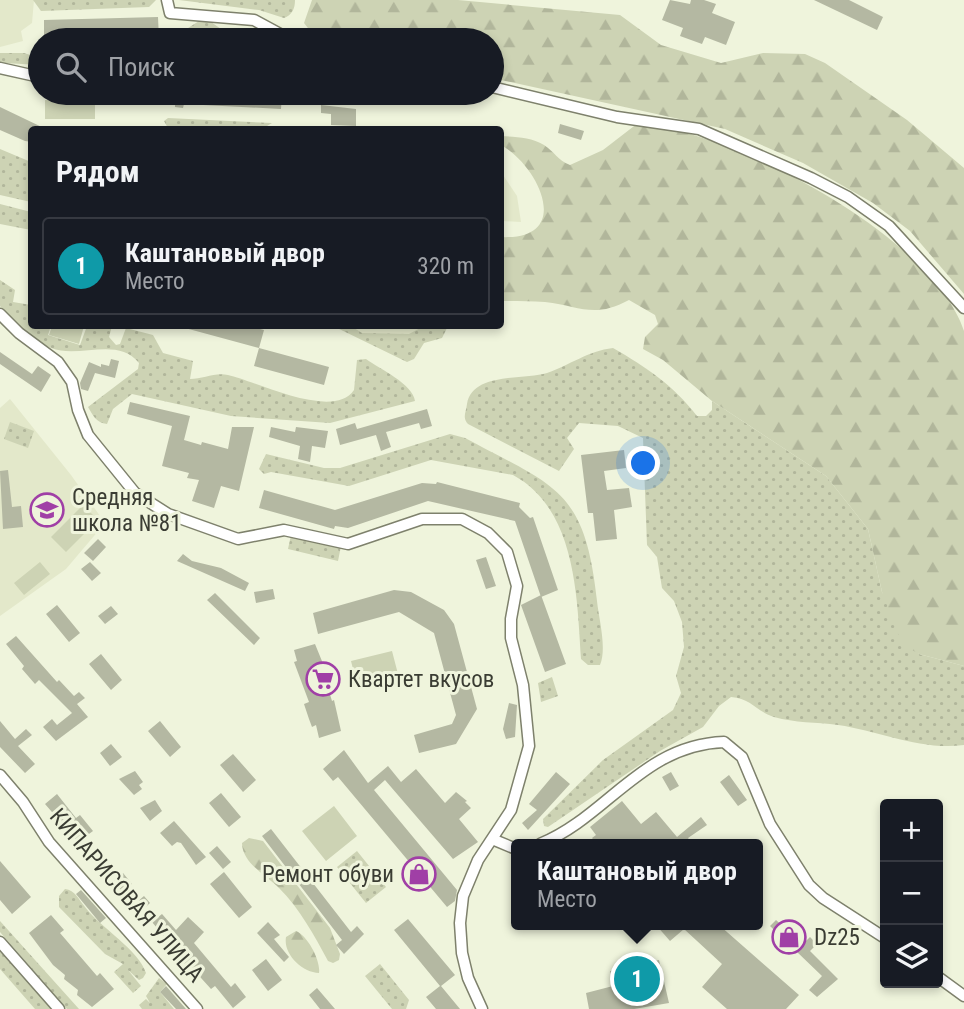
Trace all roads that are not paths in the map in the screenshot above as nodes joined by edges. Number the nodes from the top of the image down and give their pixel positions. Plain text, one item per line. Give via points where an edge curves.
1 (167, 0) edge
2 (269, 28) edge
3 (0, 68) edge
4 (28, 74) edge
5 (504, 90) edge
6 (964, 308) edge
7 (0, 314) edge
8 (0, 775) edge
9 (492, 839) junction
10 (550, 839) edge
11 (511, 847) edge
12 (880, 935) edge
13 (0, 942) edge
14 (943, 981) edge
15 (964, 996) edge
16 (59, 1009) edge
17 (197, 1009) edge
18 (482, 1009) edge

1 - 2 street via 170,13 254,20
3 - 4 street
5 - 6 street via 617,117 699,129 811,178 889,226
7 - 9 street via 58,362 72,382 88,435 135,493 168,514 238,539 284,530 353,544 422,519 462,519 488,533 507,552 516,575 510,629 523,685 529,746 511,810
8 - 17 street, КИПАРИСОВАЯ УЛИЦА via 49,842
9 - 11 street
9 - 18 street via 467,882 460,923 468,978
10 - 12 street via 573,827 617,789 666,757 724,742 742,757 770,824 809,885
13 - 16 street
14 - 15 street

